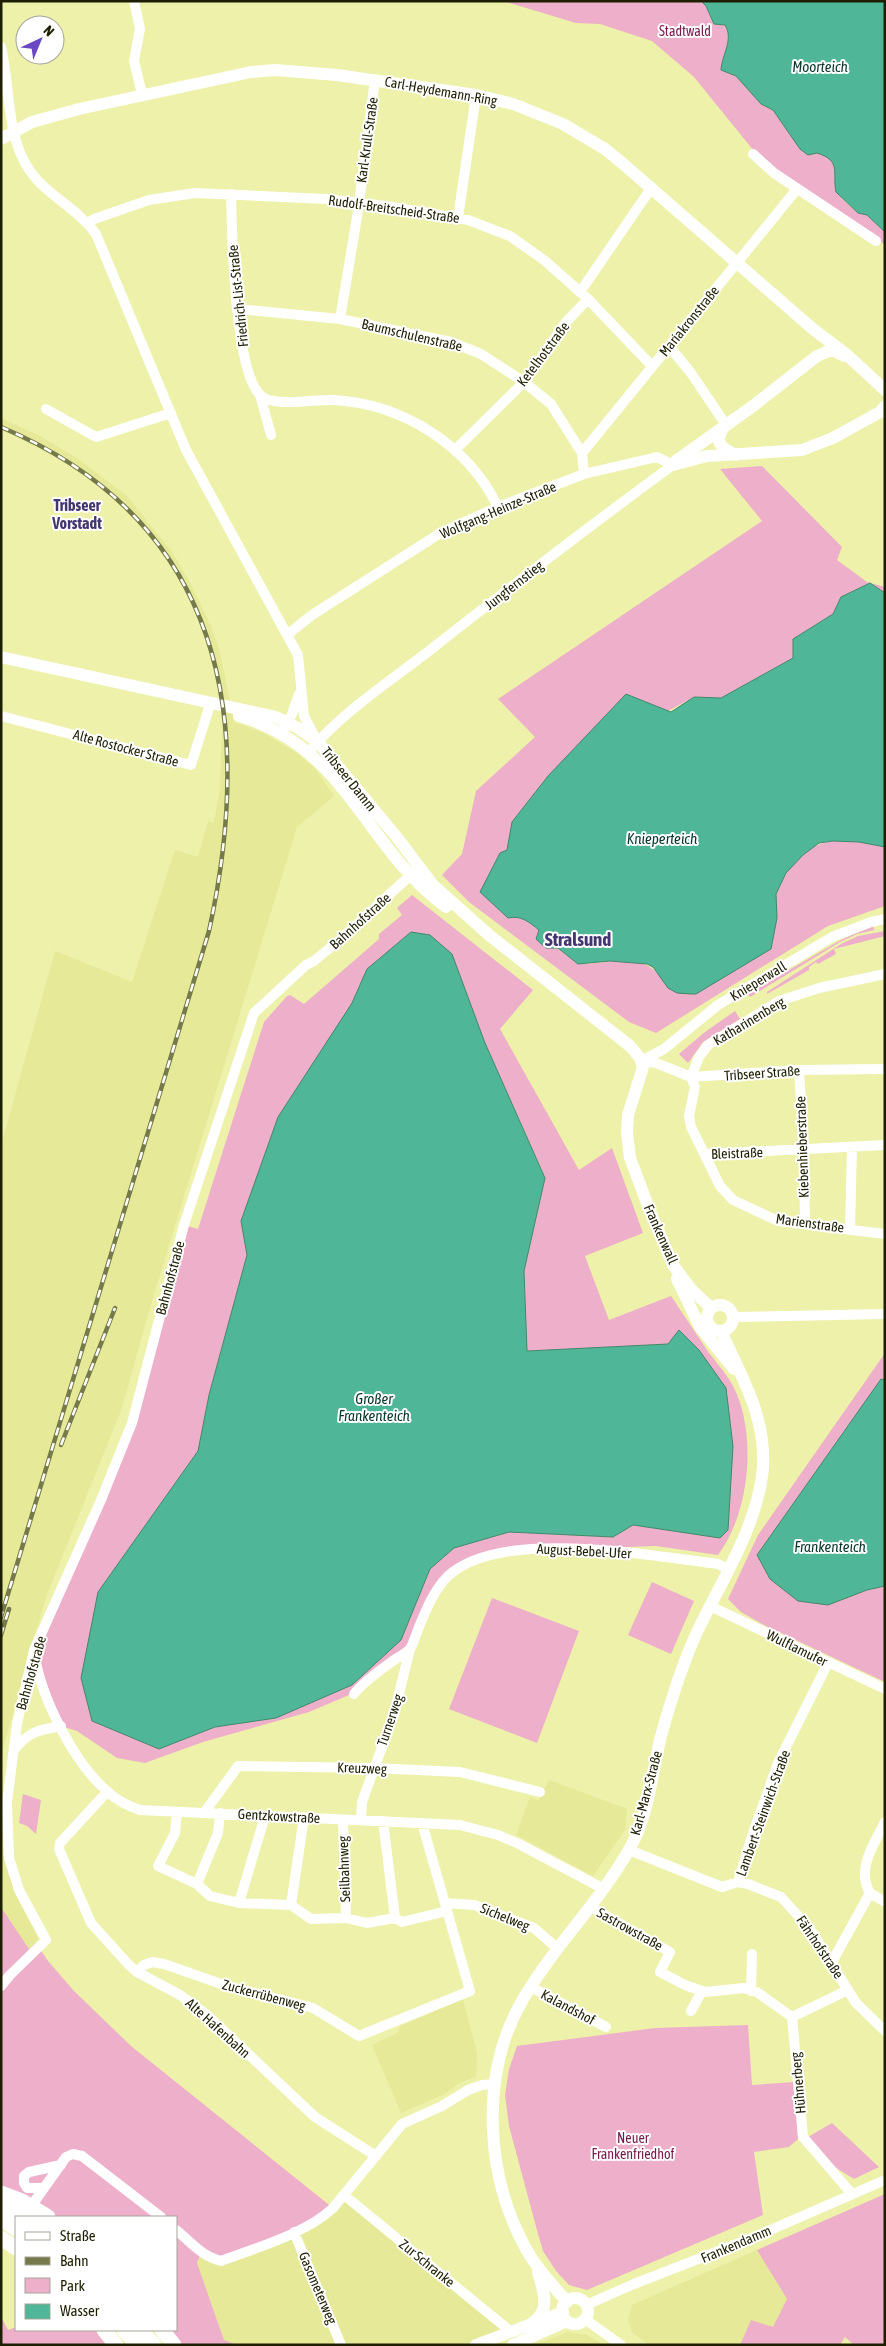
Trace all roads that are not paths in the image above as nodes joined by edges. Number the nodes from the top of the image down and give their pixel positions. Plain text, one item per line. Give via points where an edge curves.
1 (134, 1) edge
2 (1, 47) edge
3 (375, 79) junction
4 (142, 94) junction
5 (476, 95) junction
6 (14, 132) junction
7 (1, 139) edge
8 (753, 154) dead end
9 (652, 187) junction
10 (796, 189) junction
11 (230, 194) junction
12 (358, 203) junction
13 (458, 218) junction
14 (88, 223) junction
15 (876, 241) dead end
16 (736, 262) junction
17 (584, 295) junction
18 (238, 309) junction
19 (340, 319) junction
20 (813, 328) junction
21 (668, 346) junction
22 (817, 356) junction
23 (856, 364) junction
24 (652, 366) junction
25 (524, 382) junction
26 (883, 391) edge
27 (260, 395) junction
28 (46, 409) dead end
29 (171, 413) junction
30 (883, 414) edge
31 (725, 425) junction
32 (271, 436) dead end
33 (455, 450) junction
34 (582, 453) junction
35 (736, 455) junction
36 (673, 465) junction
37 (584, 474) junction
38 (498, 507) junction
39 (287, 635) junction
40 (1, 657) edge
41 (300, 691) junction
42 (165, 692) junction
43 (209, 708) junction
44 (1, 716) edge
45 (288, 722) junction
46 (280, 736) junction
47 (318, 742) junction
48 (309, 752) junction
49 (420, 868) junction
50 (410, 877) junction
51 (885, 919) edge
52 (489, 935) junction
53 (885, 974) edge
54 (641, 1061) junction
55 (885, 1069) edge
56 (799, 1070) junction
57 (691, 1077) junction
58 (885, 1145) edge
59 (852, 1147) junction
60 (804, 1150) junction
61 (705, 1154) junction
62 (805, 1224) junction
63 (850, 1229) junction
64 (885, 1234) edge
65 (673, 1265) junction
66 (711, 1308) junction
67 (885, 1314) edge
68 (733, 1317) junction
69 (721, 1331) junction
70 (742, 1374) junction
71 (728, 1569) junction
72 (710, 1606) junction
73 (410, 1649) junction
74 (34, 1650) junction
75 (828, 1663) junction
76 (885, 1689) edge
77 (354, 1694) dead end
78 (61, 1726) junction
79 (13, 1750) junction
80 (373, 1768) junction
81 (107, 1792) junction
82 (540, 1792) dead end
83 (177, 1812) junction
84 (204, 1813) junction
85 (220, 1813) junction
86 (265, 1816) junction
87 (304, 1817) junction
88 (343, 1820) junction
89 (361, 1820) junction
90 (382, 1821) junction
91 (885, 1822) edge
92 (422, 1823) junction
93 (629, 1850) junction
94 (738, 1882) junction
95 (197, 1884) junction
96 (604, 1889) junction
97 (870, 1893) junction
98 (885, 1902) edge
99 (239, 1903) junction
100 (291, 1905) junction
101 (446, 1907) junction
102 (591, 1907) junction
103 (346, 1918) junction
104 (395, 1918) junction
105 (558, 1949) junction
106 (752, 1954) dead end
107 (832, 1962) junction
108 (137, 1972) junction
109 (1, 1986) edge
110 (531, 1987) junction
111 (752, 1990) junction
112 (848, 1990) junction
113 (702, 1991) junction
114 (691, 2011) dead end
115 (792, 2017) junction
116 (606, 2027) dead end
117 (885, 2031) edge
118 (495, 2084) junction
119 (376, 2156) junction
120 (61, 2165) junction
121 (885, 2180) edge
122 (44, 2188) junction
123 (1, 2193) edge
124 (852, 2194) junction
125 (344, 2195) junction
126 (1, 2205) edge
127 (20, 2216) edge
128 (23, 2216) edge
129 (46, 2216) edge
130 (160, 2216) edge
131 (1, 2219) edge
132 (15, 2228) edge
133 (15, 2231) edge
134 (178, 2232) edge
135 (294, 2232) junction
136 (7, 2244) edge
137 (535, 2265) junction
138 (586, 2305) junction
139 (566, 2312) junction
140 (585, 2319) junction
141 (530, 2324) junction
142 (105, 2331) edge
143 (125, 2331) edge
144 (142, 2331) edge
145 (163, 2331) edge
146 (510, 2331) junction
147 (116, 2345) edge
148 (137, 2345) edge
149 (154, 2345) edge
150 (174, 2345) edge
151 (341, 2345) edge
152 (476, 2345) edge
153 (513, 2345) edge
154 (621, 2345) edge

1 - 4 street via 140,29 134,61
2 - 6 street
3 - 4 main road, Carl-Heydemann-Ring via 275,70
3 - 5 main road, Carl-Heydemann-Ring
3 - 12 street, Karl-Krull-Straße
4 - 6 main road, Carl-Heydemann-Ring via 42,120
5 - 9 main road, Carl-Heydemann-Ring via 513,104 563,124 605,149
5 - 13 street
6 - 7 main road, Carl-Heydemann-Ring
6 - 14 street via 21,157 32,174
8 - 10 street
9 - 16 main road, Carl-Heydemann-Ring
9 - 17 street, Ketelhotstraße
10 - 15 street
10 - 16 street, Mariakronstraße
11 - 12 street, Rudolf-Breitscheid-Straße
11 - 14 street, Rudolf-Breitscheid-Straße via 195,193 162,197 94,218
11 - 18 street, Friedrich-List-Straße
12 - 13 street, Rudolf-Breitscheid-Straße
12 - 19 street, Karl-Krull-Straße
13 - 17 street, Rudolf-Breitscheid-Straße via 510,236
14 - 29 street via 102,247
16 - 20 main road, Carl-Heydemann-Ring
16 - 21 street, Mariakronstraße
17 - 24 street, Rudolf-Breitscheid-Straße
17 - 25 street, Ketelhotstraße
18 - 19 street, Baumschulenstraße
18 - 27 street, Friedrich-List-Straße via 244,356
19 - 25 street, Baumschulenstraße via 466,347
20 - 22 main road via 819,342
20 - 23 main road, Carl-Heydemann-Ring
21 - 24 street, Mariakronstraße
21 - 31 street via 691,373
22 - 23 main road, Carl-Heydemann-Ring via 834,351
22 - 31 main road, Jungfernstieg
23 - 26 main road, Carl-Heydemann-Ring
24 - 34 street, Mariakronstraße
25 - 33 street, Ketelhotstraße
25 - 34 street, Baumschulenstraße via 551,404
27 - 32 street, Friedrich-List-Straße
27 - 33 street via 271,402 334,400 383,409 413,420
28 - 29 street via 96,437
29 - 39 street via 195,468
30 - 35 main road via 802,450
31 - 35 main road via 719,441
31 - 36 main road, Jungfernstieg
33 - 38 street via 487,485
34 - 37 street, Baumschulenstraße
35 - 36 main road via 707,456
36 - 37 street, Wolfgang-Heinze-Straße via 657,457
36 - 47 street, Jungfernstieg via 505,591 367,699
37 - 38 street, Wolfgang-Heinze-Straße
38 - 39 street, Wolfgang-Heinze-Straße via 442,532 312,615
39 - 41 street via 298,655
40 - 42 main road, Tribseer Damm
41 - 45 street
41 - 47 street via 305,719
42 - 43 main road, Tribseer Damm
42 - 45 main road, Tribseer Damm
43 - 44 street, Alte Rostocker Straße via 191,765
43 - 46 main road, Tribseer Damm via 249,719
45 - 46 street
45 - 47 main road, Tribseer Damm
46 - 48 main road, Tribseer Damm
47 - 48 street, Jungfernstieg
47 - 49 main road, Tribseer Damm
48 - 50 main road, Tribseer Damm via 340,785
49 - 50 street, Bahnhofstraße
49 - 52 main road, Tribseer Damm via 443,895
50 - 52 main road, Tribseer Damm via 445,907
50 - 74 street, Bahnhofstraße via 342,938 306,965 254,1014 184,1225 132,1423
51 - 54 street, Knieperwall via 824,942 718,1005 664,1049
52 - 54 main road, Tribseer Damm via 630,1046
53 - 57 street, Katharinenberg via 819,988 779,1001 708,1045
54 - 57 street, Tribseer Straße via 656,1063
54 - 65 main road, Frankenwall via 642,1071 628,1114 628,1148 642,1192
55 - 56 street, Tribseer Straße
56 - 57 street, Tribseer Straße
56 - 60 street, Kiebenhieberstraße
57 - 61 street, Bleistraße via 695,1087 691,1127
58 - 59 street, Bleistraße
59 - 60 street, Bleistraße
59 - 63 street
60 - 61 street, Bleistraße
60 - 62 street, Kiebenhieberstraße
61 - 62 street, Marienstraße via 720,1186 733,1200 778,1221
62 - 63 street, Marienstraße
63 - 64 street, Marienstraße
65 - 66 main road, Frankenwall via 691,1290
65 - 70 main road via 680,1288 700,1327 730,1366
66 - 68 main road, Frankenwall via 723,1305 730,1309
66 - 69 main road, Karl-Marx-Straße via 706,1316 709,1325
67 - 68 street, Frankenwall
68 - 69 main road via 731,1325
69 - 70 main road, Karl-Marx-Straße
70 - 71 main road, Karl-Marx-Straße via 759,1420 763,1468 745,1534
71 - 72 main road, Karl-Marx-Straße
71 - 73 street, August-Bebel-Ufer via 718,1564 537,1547 485,1557 448,1576 430,1601
72 - 75 street, Wulflamufer
72 - 93 main road, Karl-Marx-Straße via 680,1674 640,1824
73 - 77 street
73 - 80 street, Turnerweg via 394,1714
74 - 78 street, Gentzkowstraße via 42,1688
74 - 79 street, Bahnhofstraße
75 - 76 street, Wulflamufer
75 - 94 street, Lambert-Steinwich-Straße via 778,1763
78 - 79 street via 26,1736
78 - 81 street, Gentzkowstraße via 86,1770
79 - 109 street, Bahnhofstraße via 7,1802 9,1858 18,1890 46,1940
80 - 82 street, Kreuzweg via 460,1772
80 - 84 street, Kreuzweg via 238,1766
80 - 89 street, Turnerweg via 362,1802
81 - 83 street, Gentzkowstraße via 140,1810
81 - 108 street, Alte Hafenbahn via 59,1849 91,1923 109,1946
83 - 84 street, Gentzkowstraße
83 - 95 street via 175,1833 158,1866
84 - 85 street, Gentzkowstraße
85 - 86 street, Gentzkowstraße
85 - 95 street via 218,1833
86 - 87 street, Gentzkowstraße
86 - 99 street
87 - 88 street, Gentzkowstraße
87 - 100 street
88 - 89 street, Gentzkowstraße
88 - 103 street, Seilbahnweg
89 - 90 street, Gentzkowstraße
90 - 92 street, Gentzkowstraße
90 - 104 street
91 - 97 street via 866,1862 866,1885
92 - 96 street, Gentzkowstraße via 460,1825 498,1835
92 - 101 street
93 - 94 street, Fährhofstraße via 722,1887
93 - 96 main road, Karl-Marx-Straße
94 - 107 street, Fährhofstraße via 761,1887 781,1897 810,1929
95 - 99 street via 210,1896
96 - 102 main road, Karl-Marx-Straße
97 - 98 street
97 - 107 street
99 - 100 street
100 - 103 street, Sichelweg via 310,1919
101 - 104 street, Sichelweg via 402,1922
101 - 105 street, Sichelweg via 474,1905 534,1928
101 - 108 street, Zuckerrübenweg via 470,1992 364,2036 313,2008 228,1986 164,1964 152,1962
102 - 105 main road, Karl-Marx-Straße
102 - 113 street, Sastrowstraße via 670,1952 660,1972
103 - 104 street, Sichelweg via 367,1923
105 - 110 main road, Karl-Marx-Straße
106 - 111 street
107 - 112 street, Fährhofstraße
108 - 119 street, Alte Hafenbahn via 180,1995 206,2014 315,2117
110 - 116 street, Kalandshof
110 - 118 main road, Karl-Marx-Straße via 509,2028
111 - 113 street
111 - 115 street
112 - 115 street
112 - 117 street, Fährhofstraße via 866,2015
113 - 114 street
115 - 124 street, Hühnerberg via 803,2137
118 - 119 street via 468,2090 402,2124
118 - 137 main road, Karl-Marx-Straße via 493,2124 500,2176 517,2232
119 - 125 street
120 - 122 street
120 - 122 street via 24,2176 27,2188
120 - 130 street via 72,2154 82,2156
121 - 124 street, Frankendamm
122 - 128 street
123 - 129 highway
124 - 138 street, Frankendamm
125 - 135 street via 328,2214
125 - 146 street, Zur Schranke
126 - 127 highway
131 - 132 highway
133 - 136 street
134 - 135 street via 201,2253 221,2261
135 - 151 street, Gasometerweg
137 - 139 main road, Karl-Marx-Straße
137 - 141 main road, Karl-Marx-Straße via 546,2306 539,2318
138 - 139 main road via 578,2299
138 - 140 main road
139 - 140 main road via 576,2324
139 - 141 main road
139 - 153 main road
140 - 154 street
141 - 146 main road
142 - 147 highway
143 - 148 highway
144 - 149 highway
145 - 150 highway
146 - 152 main road

